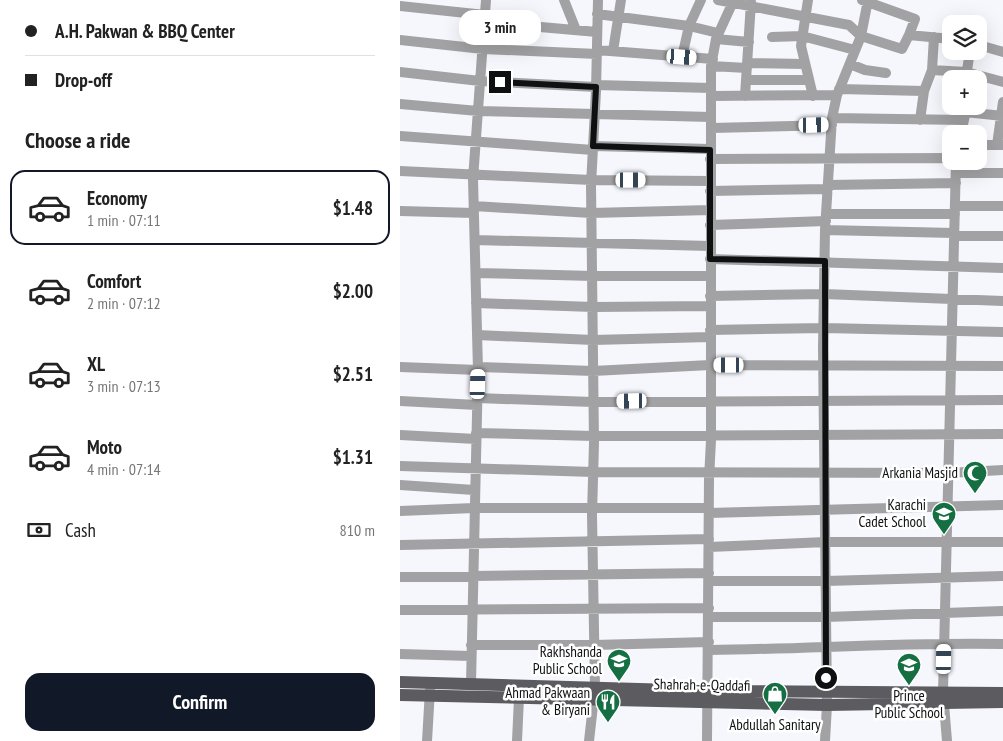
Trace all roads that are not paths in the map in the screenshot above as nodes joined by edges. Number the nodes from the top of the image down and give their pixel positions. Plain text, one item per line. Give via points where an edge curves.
1 (486, 0) edge
2 (564, 0) edge
3 (598, 0) edge
4 (620, 0) edge
5 (701, 0) edge
6 (718, 0) edge
7 (808, 0) edge
8 (866, 0) edge
9 (751, 3) edge
10 (732, 4) junction
11 (400, 6) edge
12 (597, 14) junction
13 (804, 15) junction
14 (618, 17) junction
15 (485, 18) junction
16 (689, 26) junction
17 (576, 30) junction
18 (597, 32) junction
19 (909, 35) junction
20 (717, 36) junction
21 (802, 36) junction
22 (861, 36) junction
23 (772, 37) dead end
24 (934, 37) junction
25 (942, 38) edge
26 (400, 40) edge
27 (748, 42) junction
28 (987, 47) edge
29 (483, 49) junction
30 (856, 50) junction
31 (613, 51) junction
32 (1003, 51) edge
33 (597, 52) junction
34 (682, 57) junction
35 (712, 63) junction
36 (806, 64) junction
37 (850, 64) junction
38 (747, 66) junction
39 (932, 70) junction
40 (400, 72) edge
41 (942, 72) edge
42 (886, 73) dead end
43 (987, 79) edge
44 (746, 80) junction
45 (809, 80) junction
46 (480, 81) junction
47 (1003, 82) edge
48 (596, 86) junction
49 (924, 91) junction
50 (711, 92) junction
51 (838, 92) junction
52 (745, 96) junction
53 (813, 96) junction
54 (1003, 102) edge
55 (400, 104) edge
56 (478, 111) junction
57 (952, 115) edge
58 (987, 115) edge
59 (595, 116) junction
60 (1002, 116) edge
61 (920, 120) junction
62 (832, 121) junction
63 (711, 123) junction
64 (400, 136) edge
65 (476, 143) junction
66 (987, 145) edge
67 (1000, 145) edge
68 (593, 148) junction
69 (710, 154) junction
70 (830, 157) junction
71 (942, 158) edge
72 (956, 170) edge
73 (400, 171) edge
74 (1003, 173) edge
75 (474, 176) junction
76 (956, 178) junction
77 (591, 180) junction
78 (710, 186) junction
79 (828, 187) junction
80 (1003, 206) edge
81 (474, 209) junction
82 (400, 210) edge
83 (710, 210) junction
84 (955, 210) junction
85 (591, 213) junction
86 (826, 222) junction
87 (710, 224) junction
88 (954, 235) junction
89 (1003, 236) edge
90 (475, 240) junction
91 (592, 244) junction
92 (710, 246) junction
93 (710, 259) junction
94 (825, 261) junction
95 (954, 266) junction
96 (1003, 268) edge
97 (476, 273) junction
98 (593, 276) junction
99 (710, 276) junction
100 (824, 294) junction
101 (953, 298) junction
102 (710, 301) junction
103 (1003, 301) edge
104 (476, 303) junction
105 (593, 307) junction
106 (824, 328) junction
107 (952, 332) junction
108 (1003, 332) edge
109 (710, 333) junction
110 (477, 335) junction
111 (593, 340) junction
112 (710, 365) junction
113 (824, 365) junction
114 (951, 366) junction
115 (1003, 366) edge
116 (400, 367) edge
117 (478, 369) junction
118 (593, 371) junction
119 (710, 400) junction
120 (824, 400) junction
121 (1003, 400) edge
122 (400, 401) edge
123 (950, 401) junction
124 (477, 402) junction
125 (593, 402) junction
126 (1003, 434) edge
127 (400, 435) edge
128 (476, 436) junction
129 (594, 436) junction
130 (711, 436) junction
131 (949, 436) junction
132 (825, 437) junction
133 (400, 466) edge
134 (475, 469) junction
135 (1003, 470) edge
136 (825, 471) junction
137 (593, 472) junction
138 (709, 473) junction
139 (948, 473) junction
140 (400, 486) edge
141 (474, 490) junction
142 (1003, 505) edge
143 (948, 506) junction
144 (474, 508) junction
145 (826, 508) junction
146 (592, 509) junction
147 (709, 510) junction
148 (400, 511) edge
149 (592, 540) junction
150 (826, 542) junction
151 (946, 542) junction
152 (1003, 542) edge
153 (709, 543) junction
154 (473, 544) junction
155 (400, 545) edge
156 (593, 575) junction
157 (472, 576) junction
158 (1003, 576) edge
159 (400, 577) edge
160 (709, 577) junction
161 (946, 578) junction
162 (826, 581) junction
163 (472, 608) junction
164 (594, 609) junction
165 (400, 610) edge
166 (1003, 611) edge
167 (709, 612) junction
168 (945, 612) junction
169 (826, 617) junction
170 (944, 643) junction
171 (471, 644) junction
172 (1003, 644) edge
173 (594, 645) junction
174 (709, 646) junction
175 (826, 648) junction
176 (400, 654) edge
177 (471, 656) junction
178 (400, 682) edge
179 (430, 683) junction
180 (471, 684) junction
181 (1003, 693) edge
182 (594, 694) junction
183 (400, 695) edge
184 (430, 696) junction
185 (709, 696) junction
186 (943, 697) junction
187 (518, 698) junction
188 (826, 699) junction
189 (1003, 702) edge
190 (428, 741) edge
191 (432, 741) edge
192 (517, 741) edge
193 (589, 741) edge
194 (707, 741) edge
195 (825, 741) edge
196 (947, 741) edge

1 - 15 street
2 - 17 street
3 - 12 street
4 - 14 street
5 - 16 street
6 - 10 street
7 - 13 street
8 - 19 street via 915,18
8 - 22 street
9 - 10 street
9 - 13 street
9 - 27 street
10 - 20 street
11 - 15 street
12 - 14 street
12 - 18 street
13 - 21 street
13 - 22 street via 849,25
14 - 16 street
14 - 31 street
15 - 17 street
15 - 29 street
16 - 20 street
16 - 34 street
17 - 18 street
18 - 33 street
19 - 22 street via 902,49
19 - 24 street
20 - 27 street
20 - 35 street
21 - 23 street
21 - 30 street
21 - 36 street
22 - 30 street
24 - 25 street
24 - 39 street
26 - 29 street
27 - 38 street
28 - 32 street
29 - 33 street
29 - 46 street
30 - 37 street
31 - 33 street
31 - 34 street
33 - 48 street
34 - 35 street
35 - 38 street
35 - 50 street
36 - 38 street
36 - 45 street
37 - 42 street
37 - 51 street
38 - 44 street
39 - 41 street
39 - 49 street
40 - 46 street
43 - 47 street
44 - 45 street
44 - 52 street
45 - 53 street
46 - 48 street
46 - 56 street
48 - 50 street
48 - 59 street
49 - 51 street
49 - 61 street
50 - 52 street
50 - 63 street
51 - 53 street
51 - 62 street
52 - 53 street
54 - 60 street
55 - 56 street
56 - 59 street
56 - 65 street
57 - 61 street
58 - 60 street
59 - 63 street
59 - 68 street
60 - 67 street
61 - 62 street
62 - 63 street
62 - 70 street
63 - 69 street
64 - 65 street
65 - 68 street
65 - 75 street
66 - 67 street
68 - 69 street
68 - 77 street
69 - 70 street
69 - 78 street
70 - 71 street
70 - 79 street
72 - 76 street
73 - 75 street
74 - 76 street
75 - 77 street
75 - 81 street
76 - 79 street
76 - 84 street
77 - 78 street
77 - 85 street
78 - 79 street
78 - 83 street
79 - 86 street
80 - 84 street
81 - 82 street
81 - 85 street
81 - 90 street
83 - 85 street
83 - 87 street
84 - 86 street
84 - 88 street
85 - 91 street
86 - 87 street
86 - 88 street
86 - 94 street
87 - 92 street
88 - 89 street
88 - 95 street
90 - 91 street
90 - 97 street
91 - 92 street
91 - 98 street
92 - 93 street
93 - 94 street
93 - 99 street
94 - 95 street
94 - 100 street
95 - 96 street
95 - 101 street
97 - 98 street
97 - 104 street
98 - 99 street
98 - 105 street
99 - 102 street
100 - 101 street
100 - 102 street
100 - 106 street
101 - 103 street
101 - 107 street
102 - 105 street
102 - 109 street
104 - 105 street
104 - 110 street
105 - 111 street
106 - 107 street
106 - 109 street
106 - 113 street
107 - 108 street
107 - 114 street
109 - 111 street
109 - 112 street
110 - 111 street
110 - 117 street
111 - 118 street
112 - 113 street
112 - 118 street
112 - 119 street
113 - 114 street
113 - 120 street
114 - 115 street
114 - 123 street
116 - 117 street
117 - 118 street
117 - 124 street
118 - 125 street
119 - 120 street
119 - 125 street
119 - 130 street
120 - 123 street
120 - 132 street
121 - 123 street
122 - 124 street
123 - 131 street
124 - 125 street
124 - 128 street
125 - 129 street
126 - 131 street
127 - 128 street
128 - 129 street
128 - 134 street
129 - 130 street
129 - 137 street
130 - 132 street
130 - 138 street
131 - 132 street
131 - 139 street
132 - 136 street
133 - 134 street
134 - 137 street
134 - 141 street
135 - 139 street
136 - 138 street
136 - 139 street
136 - 145 street
137 - 138 street
137 - 146 street
138 - 147 street
139 - 143 street
140 - 141 street
141 - 144 street
142 - 143 street
143 - 145 street
143 - 151 street
144 - 146 street
144 - 148 street
144 - 154 street
145 - 147 street
145 - 150 street
146 - 147 street
146 - 149 street
147 - 153 street
149 - 153 street
149 - 154 street
149 - 156 street
150 - 151 street
150 - 153 street
150 - 162 street
151 - 152 street
151 - 161 street
153 - 160 street
154 - 155 street
154 - 157 street
156 - 157 street
156 - 160 street
156 - 164 street
157 - 159 street
157 - 163 street
158 - 161 street
160 - 162 street
160 - 167 street
161 - 162 street
161 - 168 street
162 - 169 street
163 - 164 street
163 - 165 street
163 - 171 street
164 - 167 street
164 - 173 street
166 - 168 street
167 - 169 street
167 - 174 street
168 - 169 street
168 - 170 street
169 - 175 street
170 - 172 street
170 - 175 street
170 - 186 street
171 - 173 street
171 - 177 street
173 - 174 street
173 - 182 street
174 - 175 street
174 - 185 street
175 - 188 street
176 - 177 street
177 - 180 street
178 - 179 main road, Shahrah-e-Qaddafi
179 - 180 main road, Shahrah-e-Qaddafi
179 - 184 street
180 - 182 main road, Shahrah-e-Qaddafi
181 - 186 main road, Shahrah-e-Qaddafi
182 - 185 main road, Shahrah-e-Qaddafi
182 - 187 main road, Shahrah-e-Qaddafi
182 - 193 street
183 - 184 main road, Shahrah-e-Qaddafi
184 - 187 main road, Shahrah-e-Qaddafi
184 - 190 street
185 - 188 main road, Shahrah-e-Qaddafi
185 - 194 street
186 - 188 main road, Shahrah-e-Qaddafi
186 - 189 main road, Shahrah-e-Qaddafi
186 - 196 street
187 - 192 street
188 - 195 street
190 - 191 street

